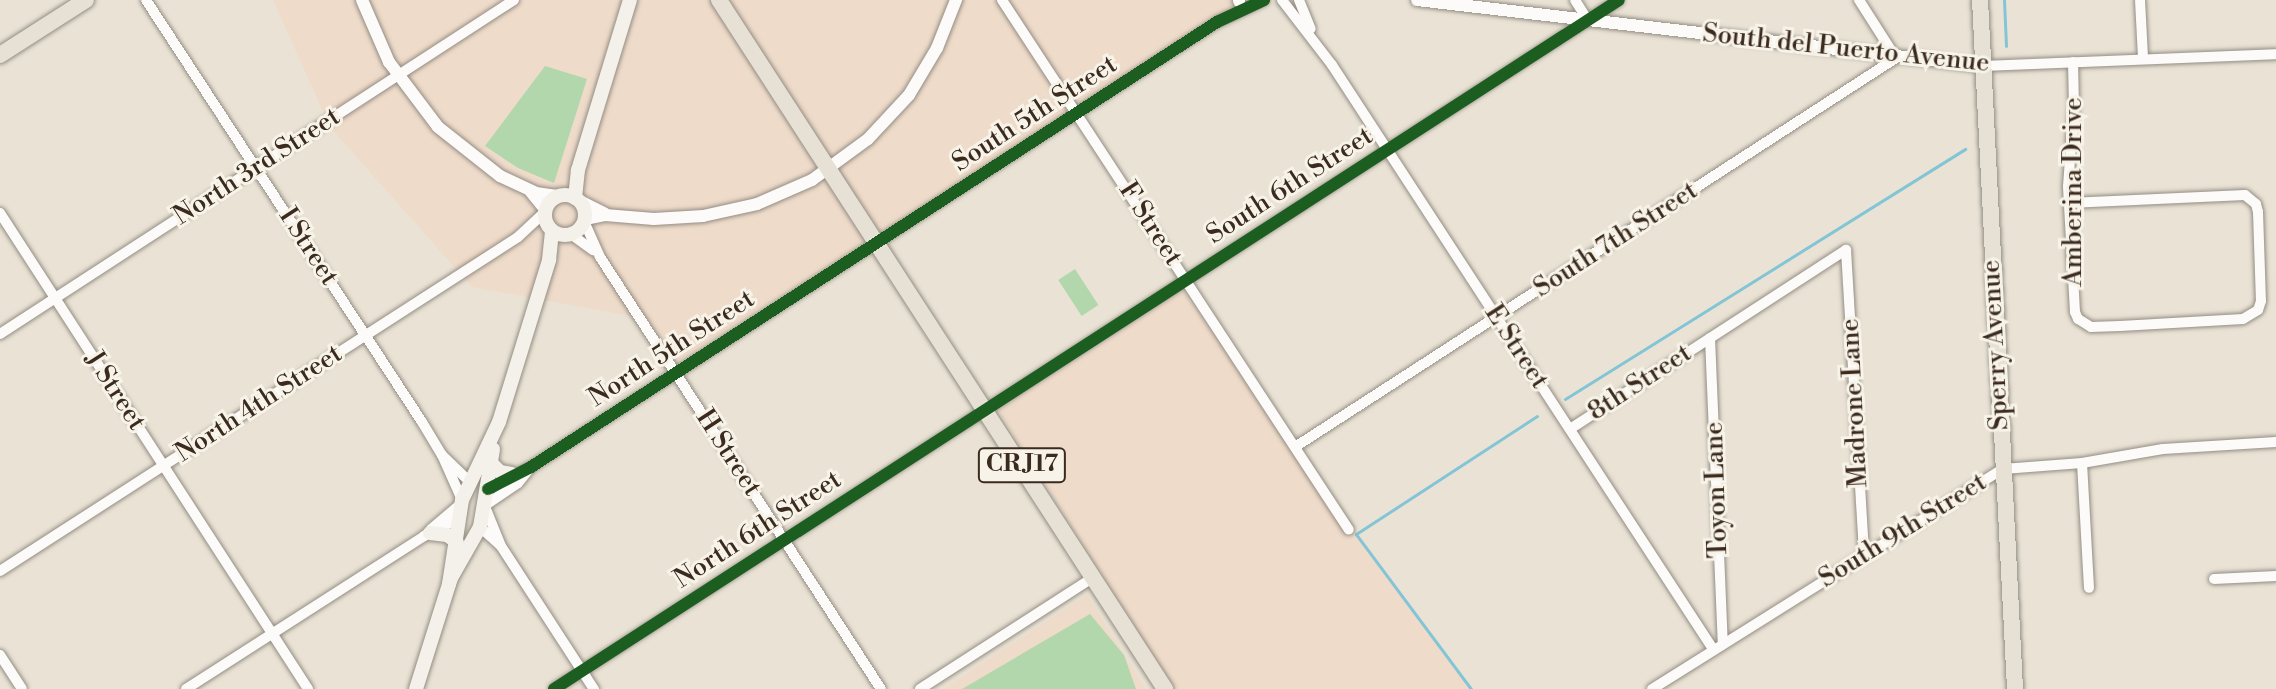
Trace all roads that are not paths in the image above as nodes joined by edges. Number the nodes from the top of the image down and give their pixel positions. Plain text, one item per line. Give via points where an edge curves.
1 (86, 0) edge
2 (146, 0) edge
3 (362, 0) edge
4 (514, 0) edge
5 (630, 0) edge
6 (719, 0) edge
7 (956, 0) edge
8 (1002, 0) edge
9 (1239, 0) edge
10 (1264, 0) edge
11 (1282, 0) edge
12 (1299, 0) edge
13 (1417, 0) edge
14 (1575, 0) edge
15 (1619, 0) edge
16 (1859, 0) edge
17 (1980, 0) edge
18 (2140, 0) edge
19 (1588, 21) junction
20 (1217, 22) junction
21 (1319, 45) junction
22 (2276, 54) edge
23 (0, 55) edge
24 (1896, 58) junction
25 (2143, 58) junction
26 (2073, 62) junction
27 (1982, 66) junction
28 (397, 76) junction
29 (1077, 113) junction
30 (1387, 150) junction
31 (257, 168) junction
32 (830, 169) junction
33 (529, 190) junction
34 (569, 198) junction
35 (2069, 203) junction
36 (545, 211) junction
37 (0, 213) edge
38 (612, 215) junction
39 (585, 220) junction
40 (551, 230) junction
41 (571, 235) junction
42 (518, 237) junction
43 (877, 242) junction
44 (1846, 250) joint
45 (600, 257) junction
46 (549, 260) junction
47 (1186, 280) junction
48 (55, 299) junction
49 (1497, 317) junction
50 (0, 334) edge
51 (365, 335) junction
52 (1710, 338) junction
53 (676, 372) junction
54 (985, 409) junction
55 (499, 422) junction
56 (1570, 429) junction
57 (2276, 442) edge
58 (1295, 447) junction
59 (442, 455) junction
60 (491, 463) junction
61 (2082, 463) junction
62 (164, 466) junction
63 (531, 467) junction
64 (2003, 469) junction
65 (512, 474) junction
66 (471, 482) junction
67 (488, 486) junction
68 (486, 507) junction
69 (460, 511) junction
70 (478, 527) junction
71 (1349, 530) dead end
72 (427, 535) junction
73 (784, 539) junction
74 (457, 542) junction
75 (501, 546) junction
76 (1864, 556) junction
77 (0, 571) edge
78 (2276, 576) edge
79 (1094, 577) junction
80 (2214, 579) dead end
81 (449, 584) junction
82 (2089, 588) dead end
83 (272, 633) junction
84 (1723, 642) junction
85 (1713, 649) junction
86 (0, 655) edge
87 (582, 670) junction
88 (22, 689) edge
89 (186, 689) edge
90 (308, 689) edge
91 (416, 689) edge
92 (554, 689) edge
93 (594, 689) edge
94 (881, 689) edge
95 (920, 689) edge
96 (1165, 689) edge
97 (1652, 689) edge
98 (2015, 689) edge

1 - 23 main road
2 - 31 street, I Street
3 - 28 street
4 - 28 street, North 3rd Street
5 - 34 main road
6 - 32 main road, CR J17
7 - 32 street via 937,48 909,95 868,139
8 - 29 street, F Street
9 - 20 street, South 5th Street
10 - 20 street, South 5th Street
11 - 21 street, E Street
12 - 21 street, E Street
13 - 19 street, South del Puerto Avenue
14 - 19 street
15 - 19 street, South 6th Street
16 - 24 street
17 - 27 main road, Sperry Avenue
18 - 25 street
19 - 24 street, South del Puerto Avenue
19 - 30 street, South 6th Street
20 - 29 street, South 5th Street
21 - 30 street, E Street
22 - 25 street, South del Puerto Avenue
24 - 27 street, South del Puerto Avenue
24 - 49 street, South 7th Street
25 - 26 street, South del Puerto Avenue
26 - 27 street, South del Puerto Avenue
26 - 35 street, Amberina Drive
27 - 64 main road, Sperry Avenue
28 - 31 street, North 3rd Street
28 - 33 street via 454,142 487,168
29 - 43 street, South 5th Street
29 - 47 street, F Street
30 - 47 street, South 6th Street
30 - 49 street, E Street
31 - 48 street, North 3rd Street
31 - 51 street, I Street
32 - 38 street via 782,194 730,211 665,219
32 - 43 main road, CR J17
33 - 34 street
33 - 36 street
34 - 36 main road
34 - 38 street
34 - 39 main road
35 - 35 street, Amberina Drive via 2075,312 2080,322 2091,327 2243,319 2253,315 2261,301 2258,212 2251,199 2241,194
36 - 40 main road
36 - 42 street, North 4th Street
37 - 48 street, J Street
38 - 39 street
39 - 41 main road
39 - 45 street, H Street
40 - 41 main road
40 - 42 street, North 4th Street
40 - 46 main road
41 - 45 street, H Street
41 - 46 main road
42 - 51 street, North 4th Street
43 - 53 street, North 5th Street
43 - 54 main road, CR J17
44 - 52 street, 8th Street
44 - 76 street, Madrone Lane
45 - 53 street, H Street
46 - 55 main road
47 - 54 street, South 6th Street
47 - 58 street, F Street
48 - 50 street, North 3rd Street
48 - 62 street, J Street
49 - 56 street, E Street
49 - 58 street, South 7th Street
51 - 59 street, I Street
51 - 62 street, North 4th Street
52 - 56 street, 8th Street
52 - 84 street, Toyon Lane
53 - 63 street, North 5th Street
53 - 73 street, H Street
54 - 73 street, North 6th Street
54 - 79 main road, CR J17
55 - 60 main road
55 - 66 main road
56 - 85 street, E Street
57 - 61 street, South 9th Street via 2163,449
58 - 71 street, F Street
59 - 66 street, I Street
59 - 69 street, I Street
60 - 65 main road
60 - 67 main road
61 - 64 street, South 9th Street
61 - 82 street
62 - 77 street, North 4th Street
62 - 83 street, J Street
63 - 65 street, North 5th Street
63 - 68 street, North 5th Street
64 - 76 street, South 9th Street
64 - 98 main road, Sperry Avenue
65 - 67 street, North 5th Street
66 - 67 street
66 - 69 main road
67 - 68 main road
68 - 70 main road
68 - 75 street
69 - 70 street
69 - 72 street
69 - 74 main road
70 - 75 street
70 - 81 main road
72 - 74 main road via 447,535
72 - 83 street
73 - 87 street, North 6th Street
73 - 94 street, H Street
74 - 81 main road
75 - 87 street
76 - 84 street, South 9th Street
78 - 80 street
79 - 95 street
79 - 96 main road, CR J17
81 - 91 main road
83 - 89 street
83 - 90 street, J Street
84 - 85 street, South 9th Street
85 - 97 street, South 9th Street
86 - 88 street
87 - 92 street, North 6th Street
87 - 93 street

